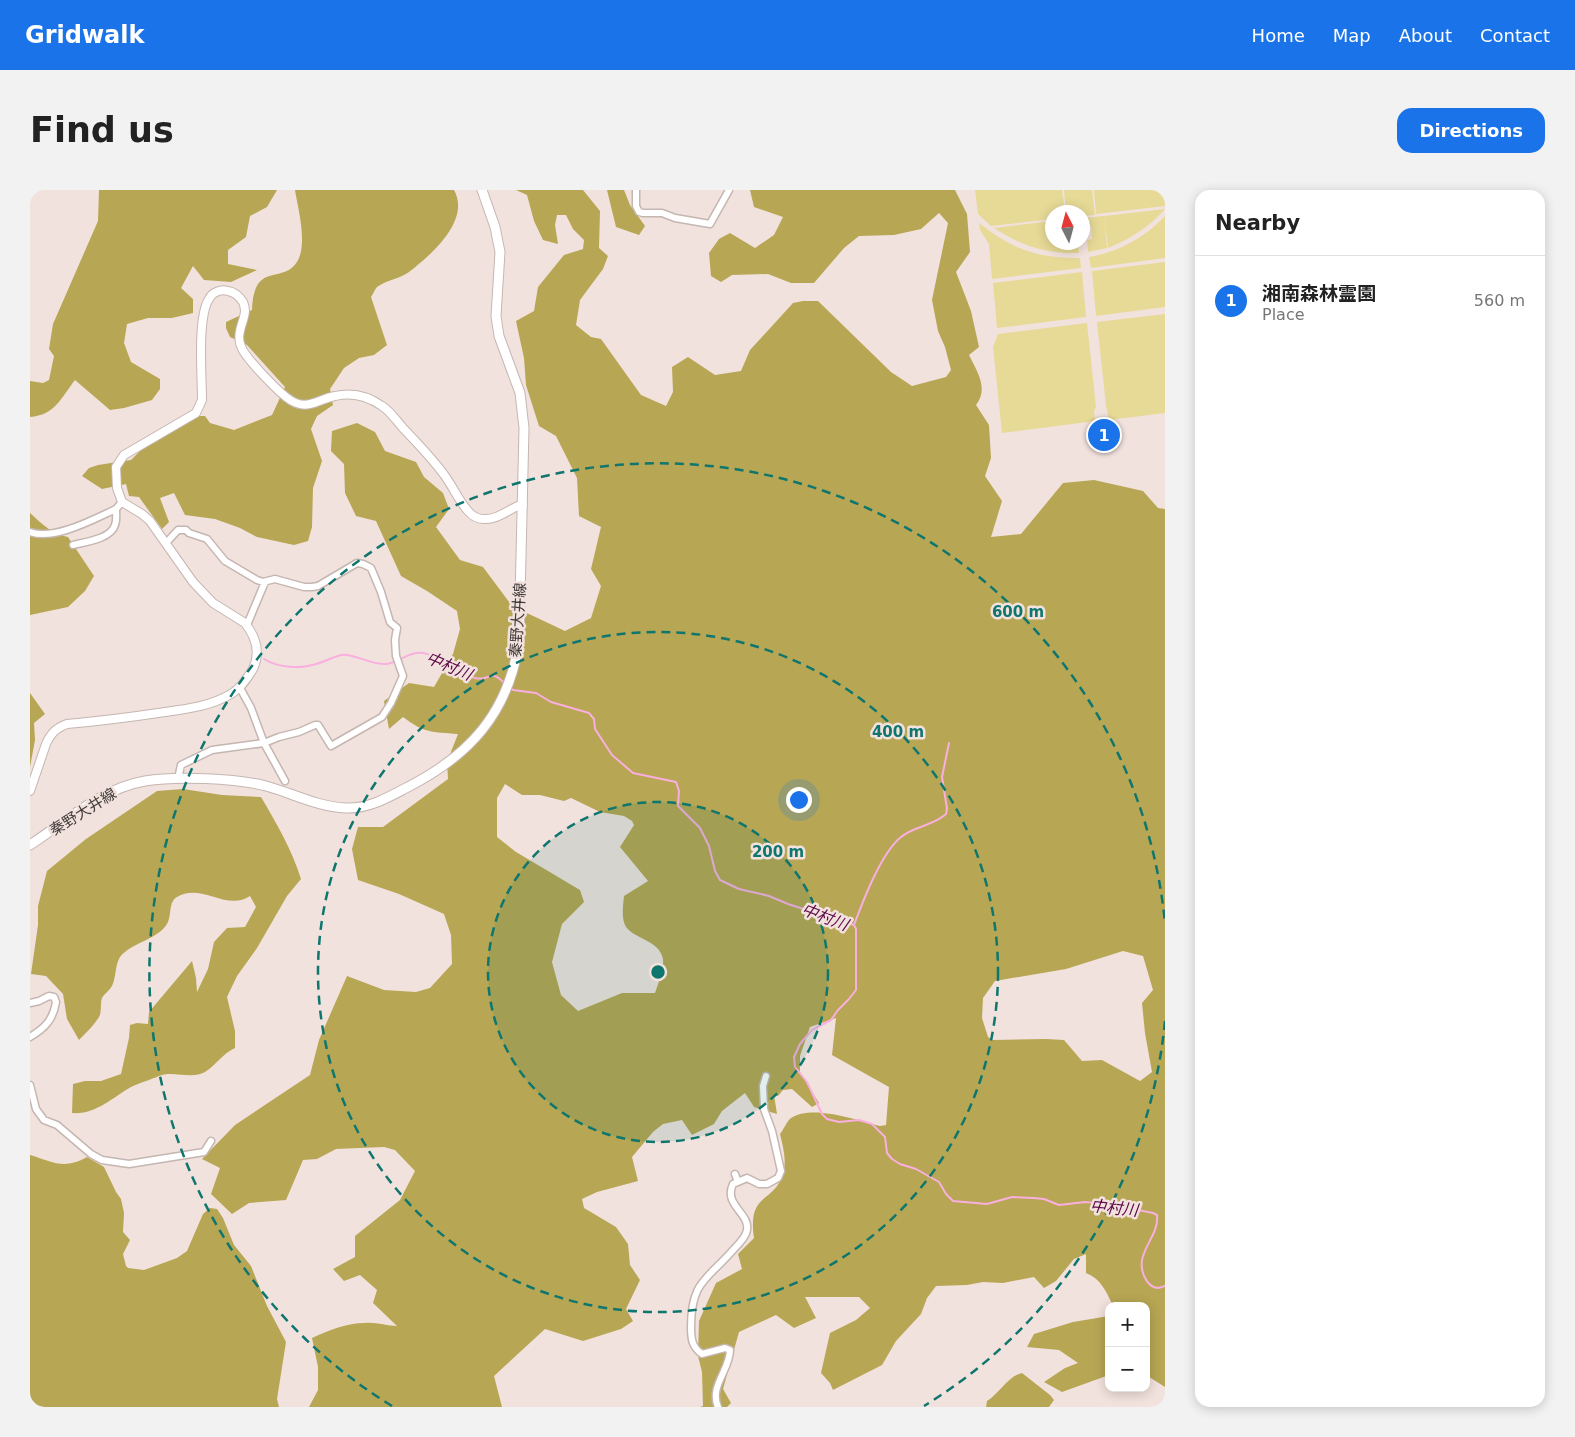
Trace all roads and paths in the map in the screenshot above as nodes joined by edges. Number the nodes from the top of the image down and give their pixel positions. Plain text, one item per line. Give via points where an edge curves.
1 (482, 190) edge
2 (636, 190) edge
3 (729, 190) edge
4 (523, 504) junction
5 (119, 506) junction
6 (30, 532) edge
7 (166, 543) junction
8 (73, 545) dead end
9 (265, 582) junction
10 (247, 625) junction
11 (240, 688) junction
12 (264, 743) junction
13 (178, 779) junction
14 (285, 782) dead end
15 (30, 791) edge
16 (30, 845) edge
17 (30, 1003) edge
18 (30, 1037) edge
19 (766, 1076) dead end
20 (30, 1085) edge
21 (211, 1141) dead end
22 (734, 1174) dead end
23 (738, 1182) junction
24 (718, 1407) edge

1 - 4 main road, 秦野大井線 via 500,252 496,316 499,336 522,405
2 - 3 street via 639,212 662,213 710,224
4 - 5 street via 491,519 472,516 430,458 384,407 374,401 346,394 302,405 285,396 244,352 240,331 245,306 235,293 227,290 218,291 205,306 200,407 124,455 116,467
4 - 13 main road, 秦野大井線 via 519,642 511,679 492,718 458,756 381,801 348,808 332,807 245,782
5 - 6 street via 56,533
5 - 7 street via 142,514
5 - 8 street via 111,532
7 - 9 street via 178,530 186,530 207,540 225,561
7 - 10 street via 193,582 212,602
9 - 10 street
9 - 12 street via 275,580 312,587 357,563 371,568 390,622 397,628 395,640 403,676 382,717 331,746 318,725
10 - 11 street via 254,636 258,654 254,667
11 - 12 street
11 - 15 street via 220,700 193,708 59,727 49,736
12 - 13 street via 205,752 181,765
12 - 14 street
13 - 16 main road, 秦野大井線 via 147,780 113,791
17 - 18 street via 52,996 56,1002 50,1021
19 - 23 street via 764,1109 781,1171 778,1178 767,1184 747,1178
20 - 21 street via 36,1109 44,1120 57,1125 102,1160 129,1164 204,1152
22 - 23 street
23 - 24 street via 733,1184 730,1193 747,1230 739,1244 698,1287 691,1316 695,1349 702,1354 724,1348 730,1350 718,1384

